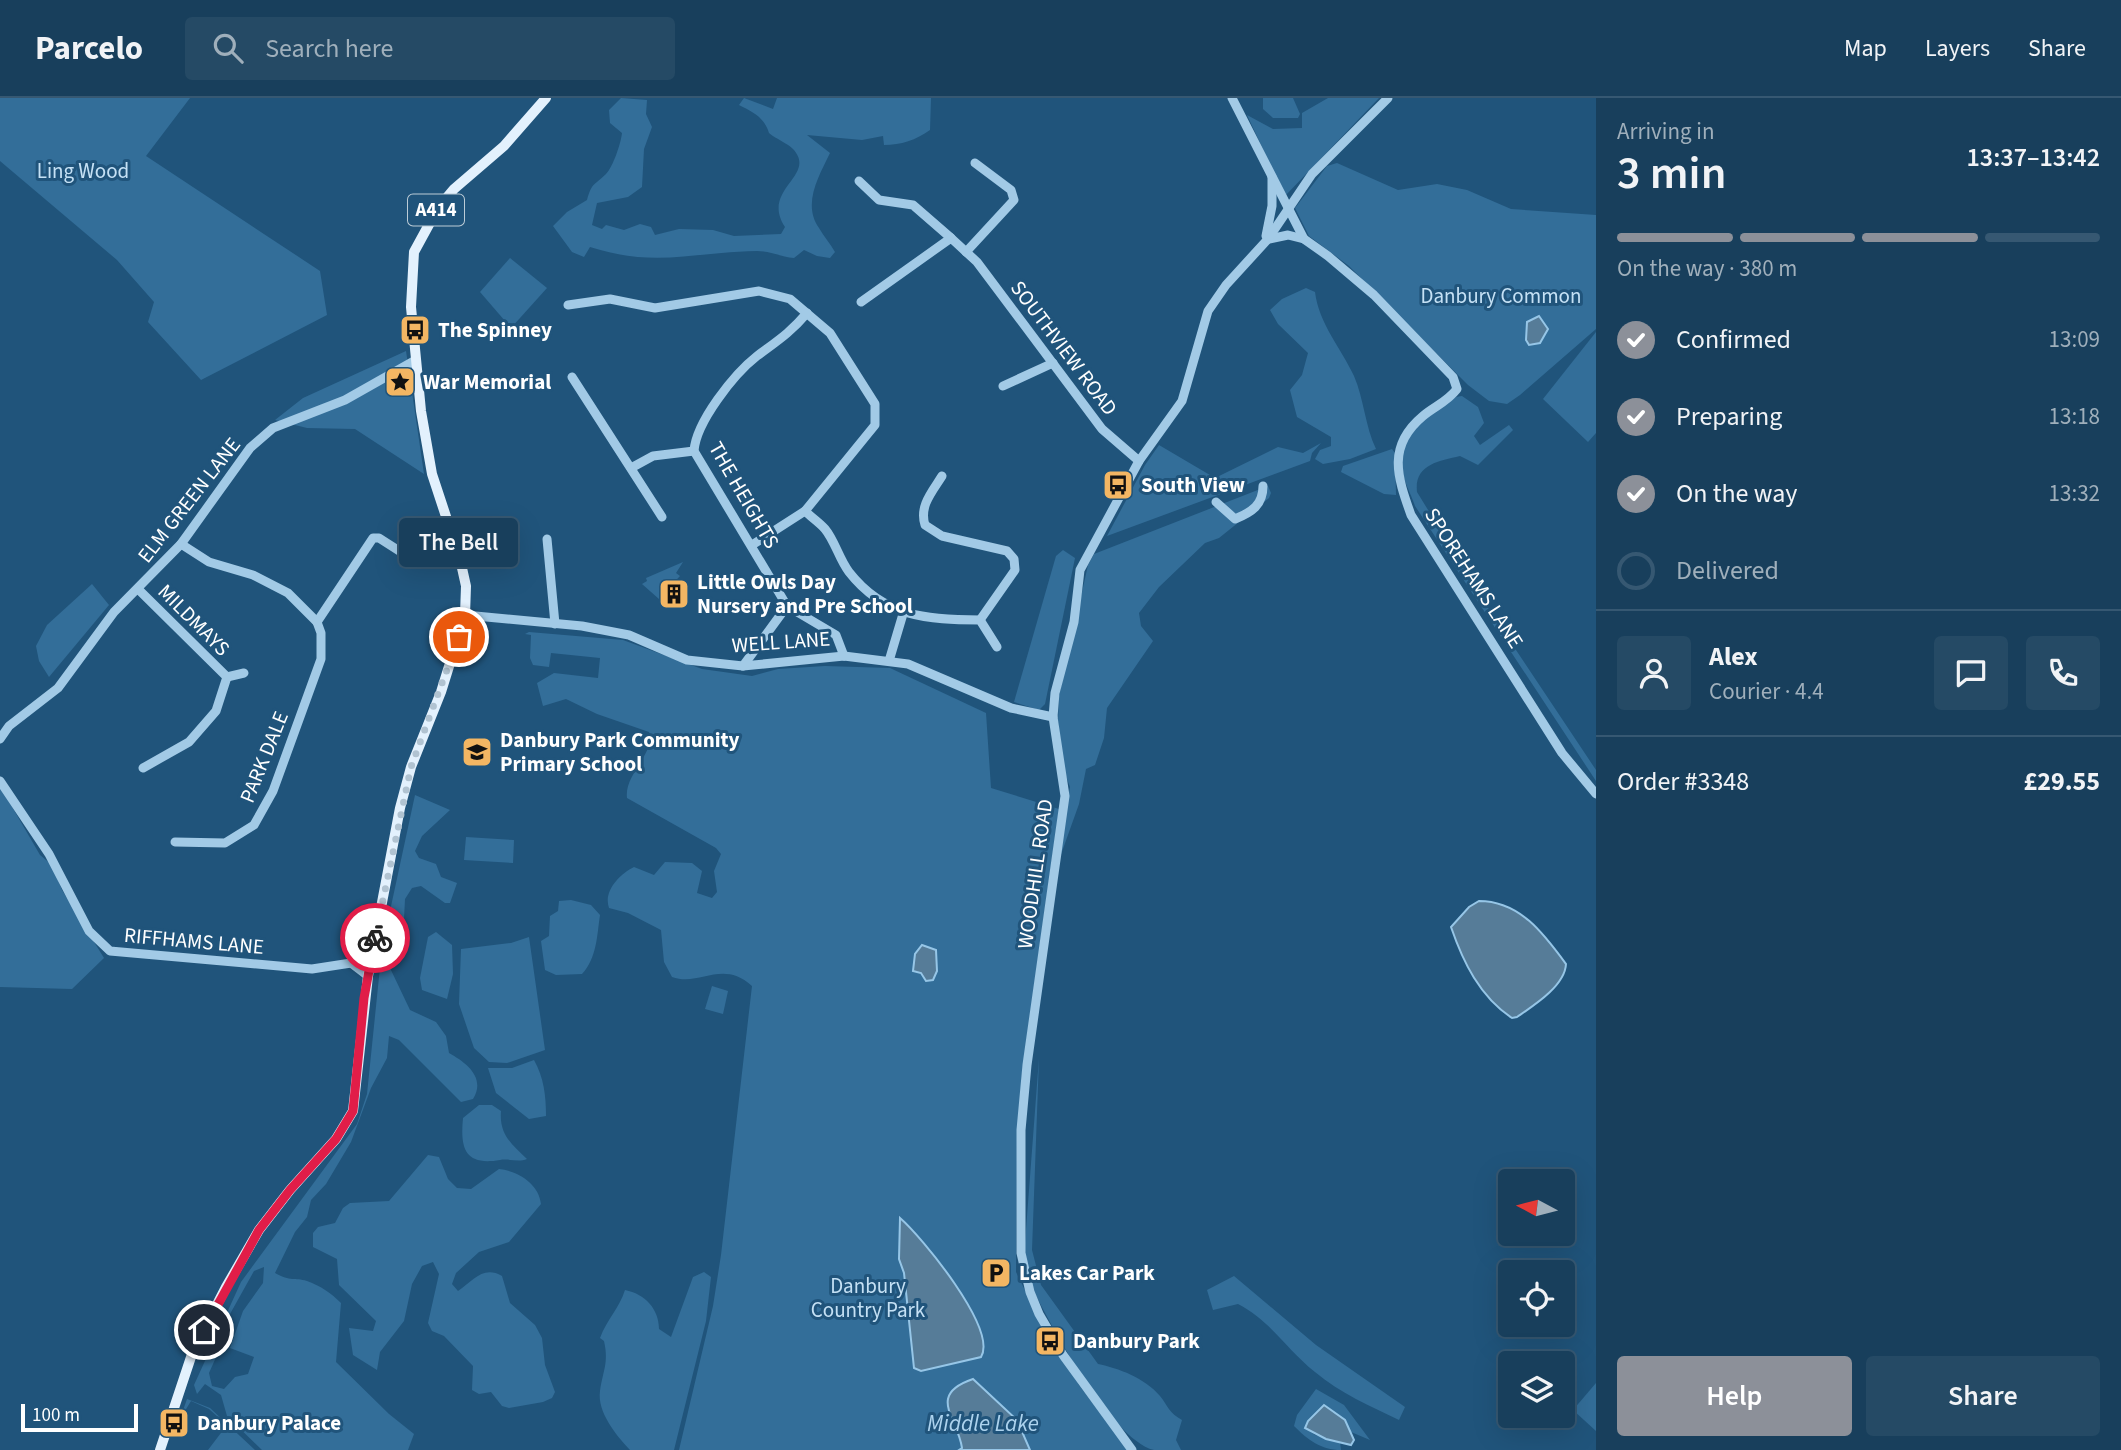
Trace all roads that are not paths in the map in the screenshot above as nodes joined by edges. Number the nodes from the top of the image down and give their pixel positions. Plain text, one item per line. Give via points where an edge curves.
1 (546, 98) edge
2 (1232, 98) edge
3 (1388, 98) edge
4 (975, 163) dead end
5 (1272, 174) junction
6 (859, 181) dead end
7 (1288, 208) junction
8 (951, 238) junction
9 (1304, 239) junction
10 (1266, 242) junction
11 (966, 252) junction
12 (861, 302) dead end
13 (568, 306) dead end
14 (807, 313) junction
15 (414, 361) junction
16 (1053, 363) junction
17 (572, 377) dead end
18 (1003, 386) dead end
19 (694, 451) junction
20 (1139, 461) junction
21 (631, 468) junction
22 (942, 476) dead end
23 (1263, 486) dead end
24 (1216, 502) dead end
25 (805, 511) junction
26 (662, 517) dead end
27 (547, 539) dead end
28 (181, 544) junction
29 (752, 545) junction
30 (418, 563) dead end
31 (138, 589) junction
32 (787, 606) junction
33 (903, 614) junction
34 (465, 615) junction
35 (980, 620) junction
36 (317, 622) junction
37 (555, 624) junction
38 (997, 647) dead end
39 (844, 656) junction
40 (889, 661) junction
41 (743, 666) junction
42 (244, 673) dead end
43 (226, 677) junction
44 (1053, 716) junction
45 (0, 739) edge
46 (143, 768) dead end
47 (0, 781) edge
48 (1596, 794) edge
49 (175, 842) dead end
50 (374, 942) junction
51 (351, 963) junction
52 (368, 976) junction
53 (1131, 1446) edge
54 (160, 1450) edge
55 (1143, 1450) edge

1 - 15 main road, A414 via 497,153 454,190 424,231 414,252 410,281
2 - 5 street, SPOREHAMS LANE
3 - 7 street, WOODHILL ROAD via 1312,174
4 - 11 street via 1011,190 1014,200
5 - 7 street, SPOREHAMS LANE
5 - 10 street
6 - 8 street, SOUTHVIEW ROAD via 879,200 913,205
7 - 9 street, SPOREHAMS LANE
7 - 10 street, WOODHILL ROAD
8 - 11 street, SOUTHVIEW ROAD
8 - 12 street
9 - 10 street via 1288,235
9 - 48 street, SPOREHAMS LANE via 1374,295 1453,377 1457,390 1422,417 1399,447 1396,459 1403,493 1411,515 1563,753
10 - 20 street, WOODHILL ROAD via 1208,311 1182,401
11 - 16 street, SOUTHVIEW ROAD
13 - 14 street via 610,299 655,308 759,291 790,299
14 - 19 street, THE HEIGHTS via 787,337 737,374 705,419
14 - 25 street via 830,333 875,404 877,415 875,425
15 - 28 street, ELM GREEN LANE via 345,400 273,428 250,448
15 - 34 main road, A414 via 432,474 466,586
16 - 18 street
16 - 20 street, SOUTHVIEW ROAD via 1102,429
17 - 21 street
19 - 21 street via 653,456
19 - 29 street, THE HEIGHTS
20 - 44 street, WOODHILL ROAD via 1080,570 1074,622
21 - 26 street
22 - 35 street via 924,506 925,525 942,536 1007,551 1014,559 1015,570
23 - 24 street via 1258,506 1235,519
25 - 29 street
25 - 33 street via 826,530 848,571
27 - 37 street
28 - 31 street, ELM GREEN LANE
28 - 36 street via 209,562 253,575 288,593
29 - 32 street, THE HEIGHTS
30 - 36 street via 373,538
31 - 43 street, MILDMAYS
31 - 45 street, ELM GREEN LANE via 90,641 58,688 9,726
32 - 39 street, THE HEIGHTS via 836,635
32 - 41 street
33 - 35 street
33 - 40 street
34 - 37 street, WELL LANE
34 - 50 main road, A414 via 411,767
35 - 38 street
36 - 49 street, PARK DALE via 321,659 273,791 254,825 225,843
37 - 41 street, WELL LANE via 629,635 687,660
39 - 40 street, WELL LANE
39 - 41 street, WELL LANE
40 - 44 street, WELL LANE via 926,670 1011,708
42 - 43 street, MILDMAYS
43 - 46 street, MILDMAYS via 216,711 189,742
44 - 53 street, WOODHILL ROAD via 1065,796 1027,1065 1021,1130 1021,1253 1039,1314 1100,1408
47 - 51 street, RIFFHAMS LANE via 49,854 89,931 110,951 312,969
50 - 51 street
50 - 52 main road, A414
51 - 52 street
52 - 54 main road, A414 via 353,1111 336,1139 259,1230 226,1287 193,1351
53 - 55 street

